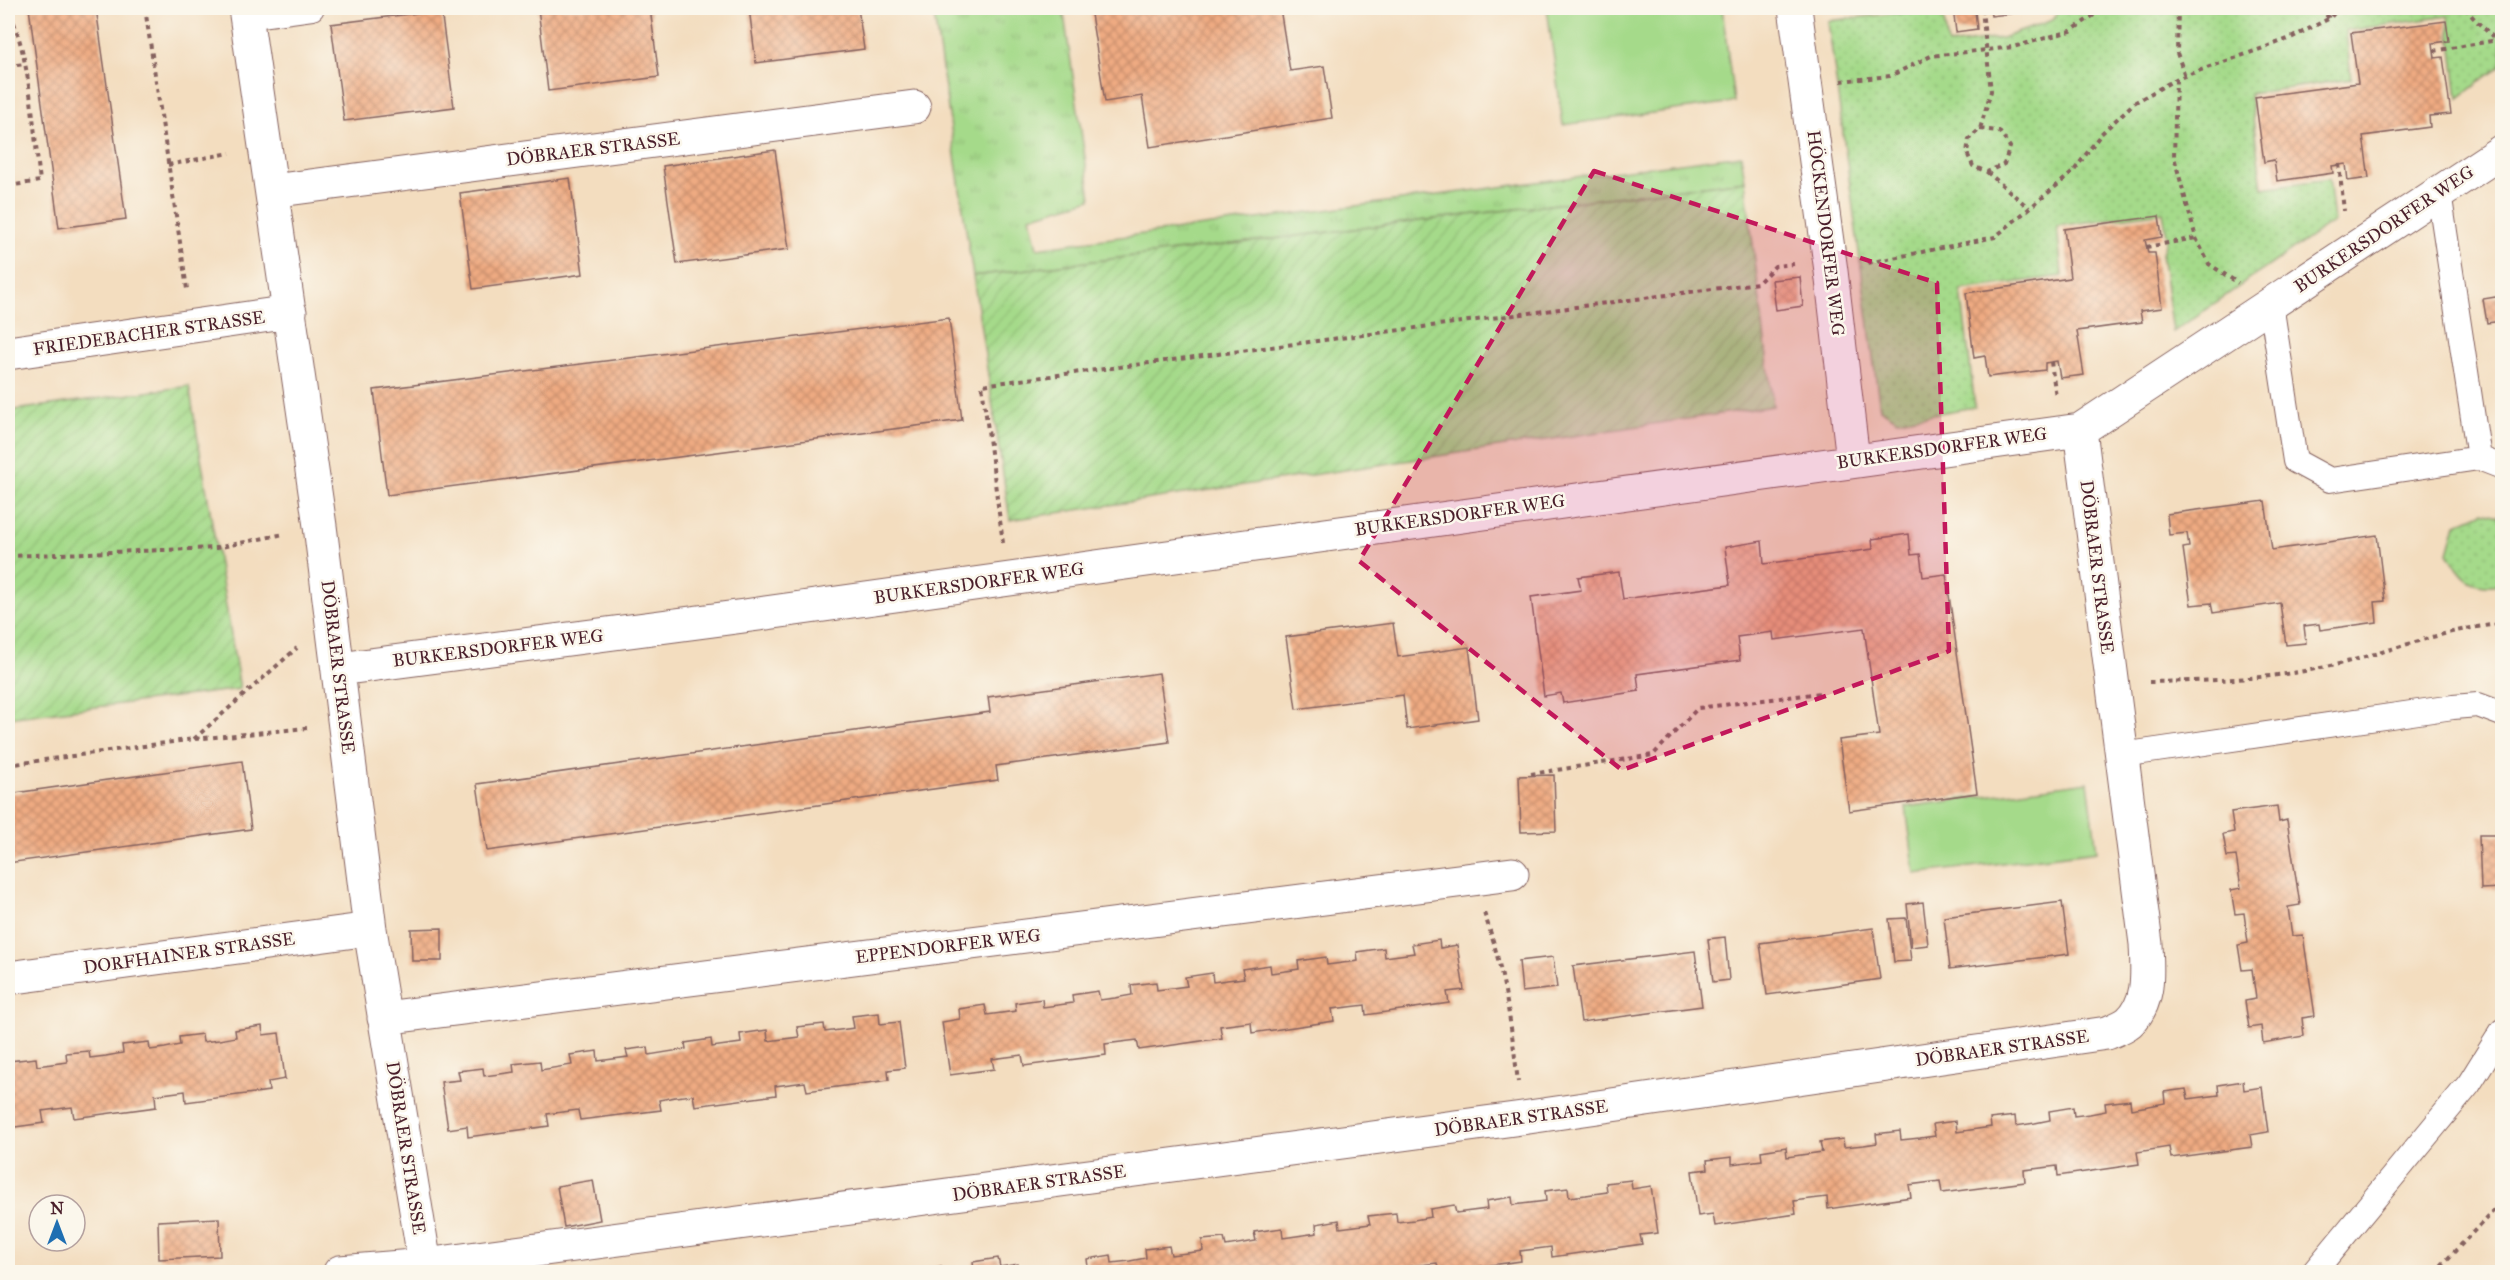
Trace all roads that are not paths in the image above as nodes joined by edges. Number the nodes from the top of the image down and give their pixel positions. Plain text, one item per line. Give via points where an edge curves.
1 (312, 8) edge
2 (1795, 8) edge
3 (245, 12) edge
4 (914, 107) dead end
5 (2502, 150) edge
6 (272, 191) junction
7 (2439, 192) junction
8 (2271, 304) junction
9 (290, 312) junction
10 (8, 353) edge
11 (2080, 429) junction
12 (2479, 458) junction
13 (1853, 460) junction
14 (2502, 467) edge
15 (337, 656) junction
16 (2502, 713) edge
17 (2122, 755) junction
18 (1512, 874) dead end
19 (370, 929) junction
20 (8, 978) edge
21 (384, 1018) junction
22 (2502, 1031) edge
23 (425, 1265) junction
24 (340, 1272) edge
25 (2314, 1272) edge

1 - 3 lane
2 - 13 street, HÖCKENDORFER WEG
3 - 6 street, DÖBRAER STRASSE
4 - 6 street, DÖBRAER STRASSE
5 - 7 street, BURKERSDORFER WEG
6 - 9 street, DÖBRAER STRASSE
7 - 8 street, BURKERSDORFER WEG
7 - 12 lane
8 - 11 street, BURKERSDORFER WEG
8 - 12 lane via 2295,461 2330,480
9 - 10 street, FRIEDEBACHER STRASSE
9 - 15 street, DÖBRAER STRASSE
11 - 13 street, BURKERSDORFER WEG
11 - 17 street, DÖBRAER STRASSE
12 - 14 lane
13 - 15 street, BURKERSDORFER WEG via 1008,580
15 - 19 street, DÖBRAER STRASSE
16 - 17 lane via 2478,705 2452,706
17 - 23 street, DÖBRAER STRASSE via 2146,944 2147,987 2140,1008 2128,1023 2107,1033 1522,1118
18 - 21 street, EPPENDORFER WEG
19 - 20 street, DORFHAINER STRASSE
19 - 21 street, DÖBRAER STRASSE
21 - 23 street, DÖBRAER STRASSE
22 - 25 lane via 2469,1084
23 - 24 street

